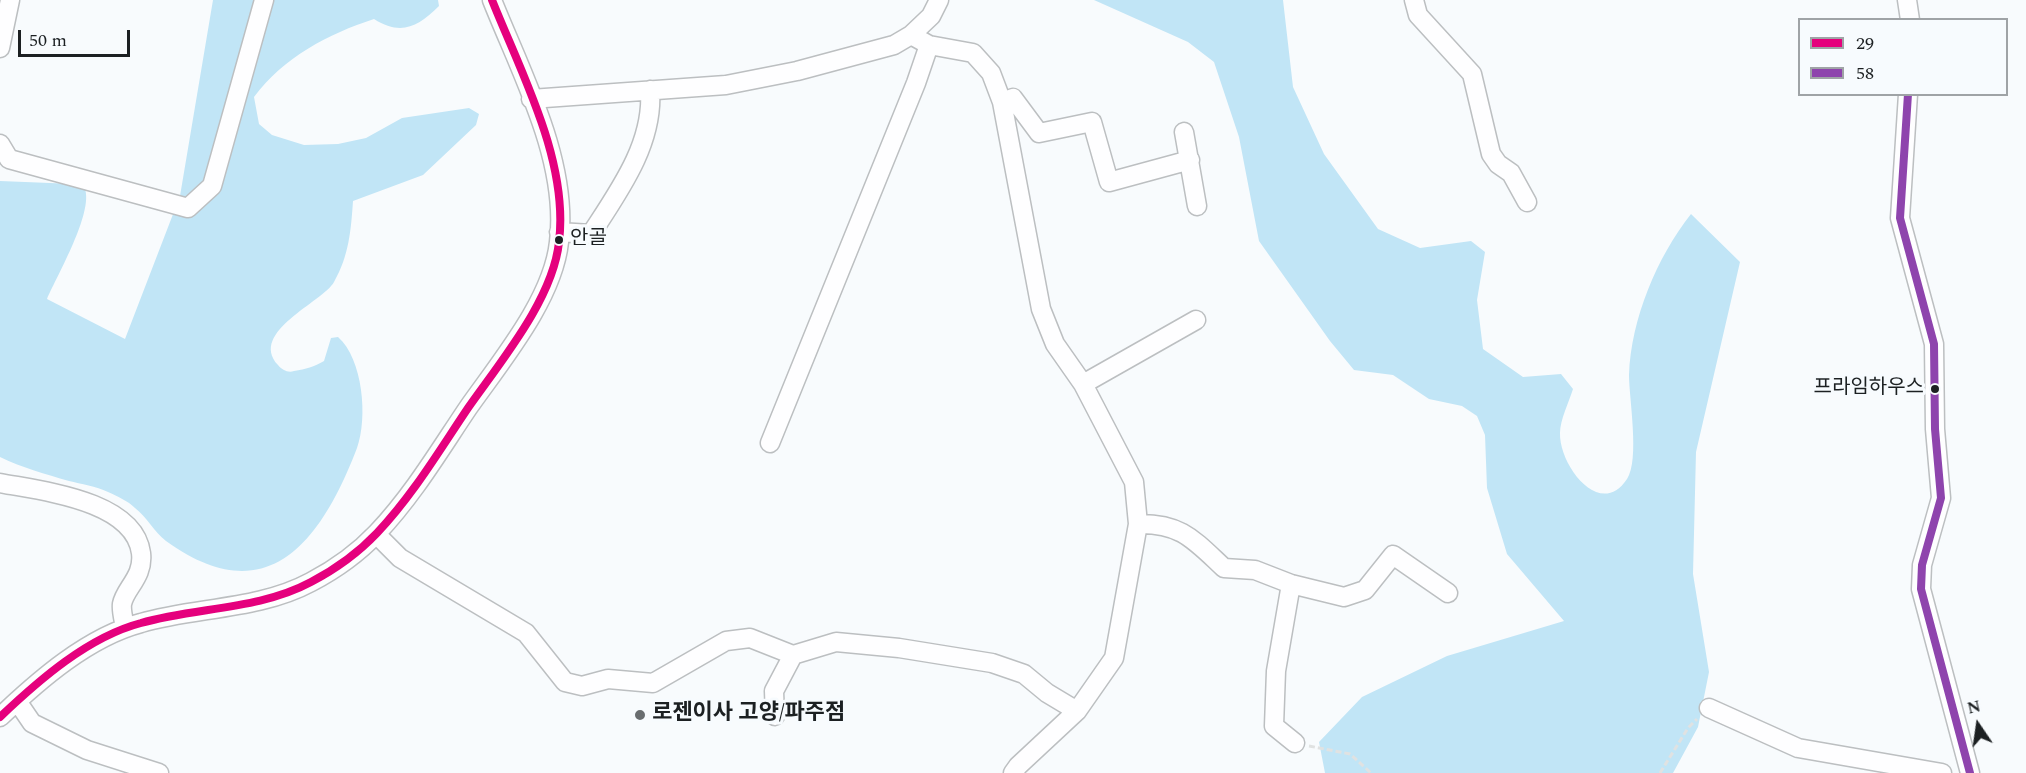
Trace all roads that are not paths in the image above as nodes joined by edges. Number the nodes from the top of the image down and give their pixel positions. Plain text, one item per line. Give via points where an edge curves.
1 (10, 0) edge
2 (264, 0) edge
3 (477, 0) edge
4 (492, 0) edge
5 (939, 0) edge
6 (1414, 0) edge
7 (1907, 0) edge
8 (1910, 18) edge
9 (502, 26) junction
10 (911, 35) junction
11 (929, 45) junction
12 (0, 48) edge
13 (650, 90) junction
14 (1908, 96) edge
15 (531, 99) junction
16 (1002, 102) junction
17 (1184, 132) dead end
18 (0, 144) edge
19 (1190, 160) junction
20 (1527, 202) dead end
21 (1197, 206) dead end
22 (560, 232) junction
23 (1196, 320) dead end
24 (1083, 384) junction
25 (770, 443) dead end
26 (0, 483) edge
27 (1138, 524) junction
28 (376, 534) junction
29 (1291, 584) junction
30 (1448, 593) dead end
31 (125, 627) junction
32 (793, 656) junction
33 (17, 701) junction
34 (1709, 708) road end
35 (1077, 711) junction
36 (775, 716) dead end
37 (0, 717) edge
38 (1295, 742) road end
39 (159, 773) edge
40 (1013, 773) edge
41 (1942, 773) edge
42 (1970, 773) edge

1 - 12 street
2 - 18 street via 212,186 188,208 9,159
3 - 9 street
4 - 9 street
5 - 10 street via 931,16
6 - 20 street via 1418,15 1472,74 1491,154 1511,173
7 - 8 street
9 - 15 street
10 - 11 street
10 - 13 street via 894,45 797,71 726,85
11 - 16 street via 973,53 991,73
11 - 25 street
13 - 15 street
13 - 22 street via 652,109 642,148 611,203 591,234
14 - 42 street via 1900,218 1934,344 1941,498 1923,565 1921,589
15 - 22 street via 552,155
16 - 19 street via 1013,98 1039,133 1092,122 1109,182
16 - 24 street via 1041,309 1055,344
17 - 19 street
19 - 21 street
22 - 28 street via 554,267 521,329 413,491
23 - 24 street
24 - 27 street via 1134,482
26 - 31 street via 104,508 132,530 141,553 137,578 122,604
27 - 29 street via 1160,523 1188,533 1224,568 1255,570
27 - 35 street via 1114,658
28 - 31 street via 311,582 288,592
28 - 32 street via 400,558 526,633 565,682 582,686 608,679 653,683 726,641 750,638
29 - 30 street via 1344,597 1365,590 1393,555
29 - 38 street via 1276,671 1274,726
31 - 33 street via 84,650
32 - 35 street via 836,642 992,663 1024,674
32 - 36 street via 774,691
33 - 37 street
33 - 39 street via 32,723 87,750
34 - 41 street via 1798,748
35 - 40 street

